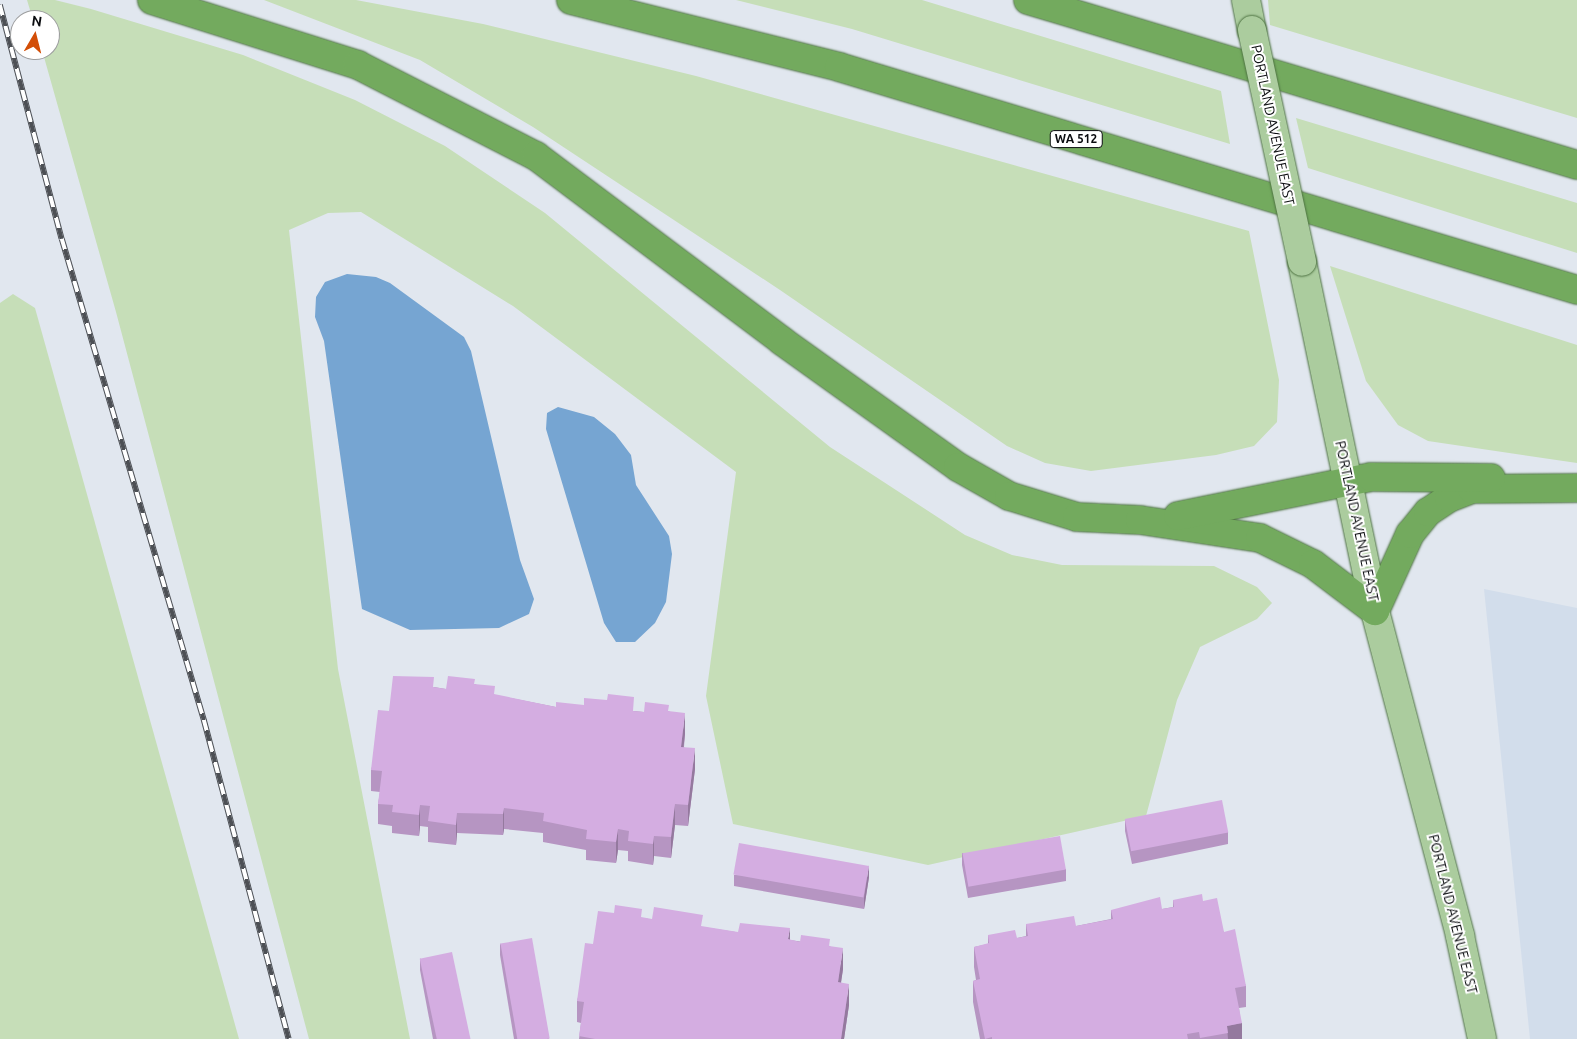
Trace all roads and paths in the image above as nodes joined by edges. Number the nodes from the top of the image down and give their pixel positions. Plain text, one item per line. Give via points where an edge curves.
1 (152, 0) edge
2 (571, 0) edge
3 (1028, 0) edge
4 (1246, 0) edge
5 (1577, 165) edge
6 (1577, 290) edge
7 (1349, 481) junction
8 (1577, 488) edge
9 (1140, 520) junction
10 (1375, 611) junction
11 (1482, 1039) edge

1 - 9 highway via 358,65 466,117 536,156 958,467 1009,496 1077,517
2 - 6 highway, WA 512 via 839,67
3 - 5 highway
4 - 7 main road, PORTLAND AVENUE EAST, bridge
7 - 8 highway via 1443,475
7 - 9 highway via 1253,504
7 - 10 main road, PORTLAND AVENUE EAST
8 - 10 highway via 1472,489 1448,498 1428,512 1410,534
9 - 10 highway via 1260,538 1313,564
10 - 11 main road, PORTLAND AVENUE EAST via 1460,936

